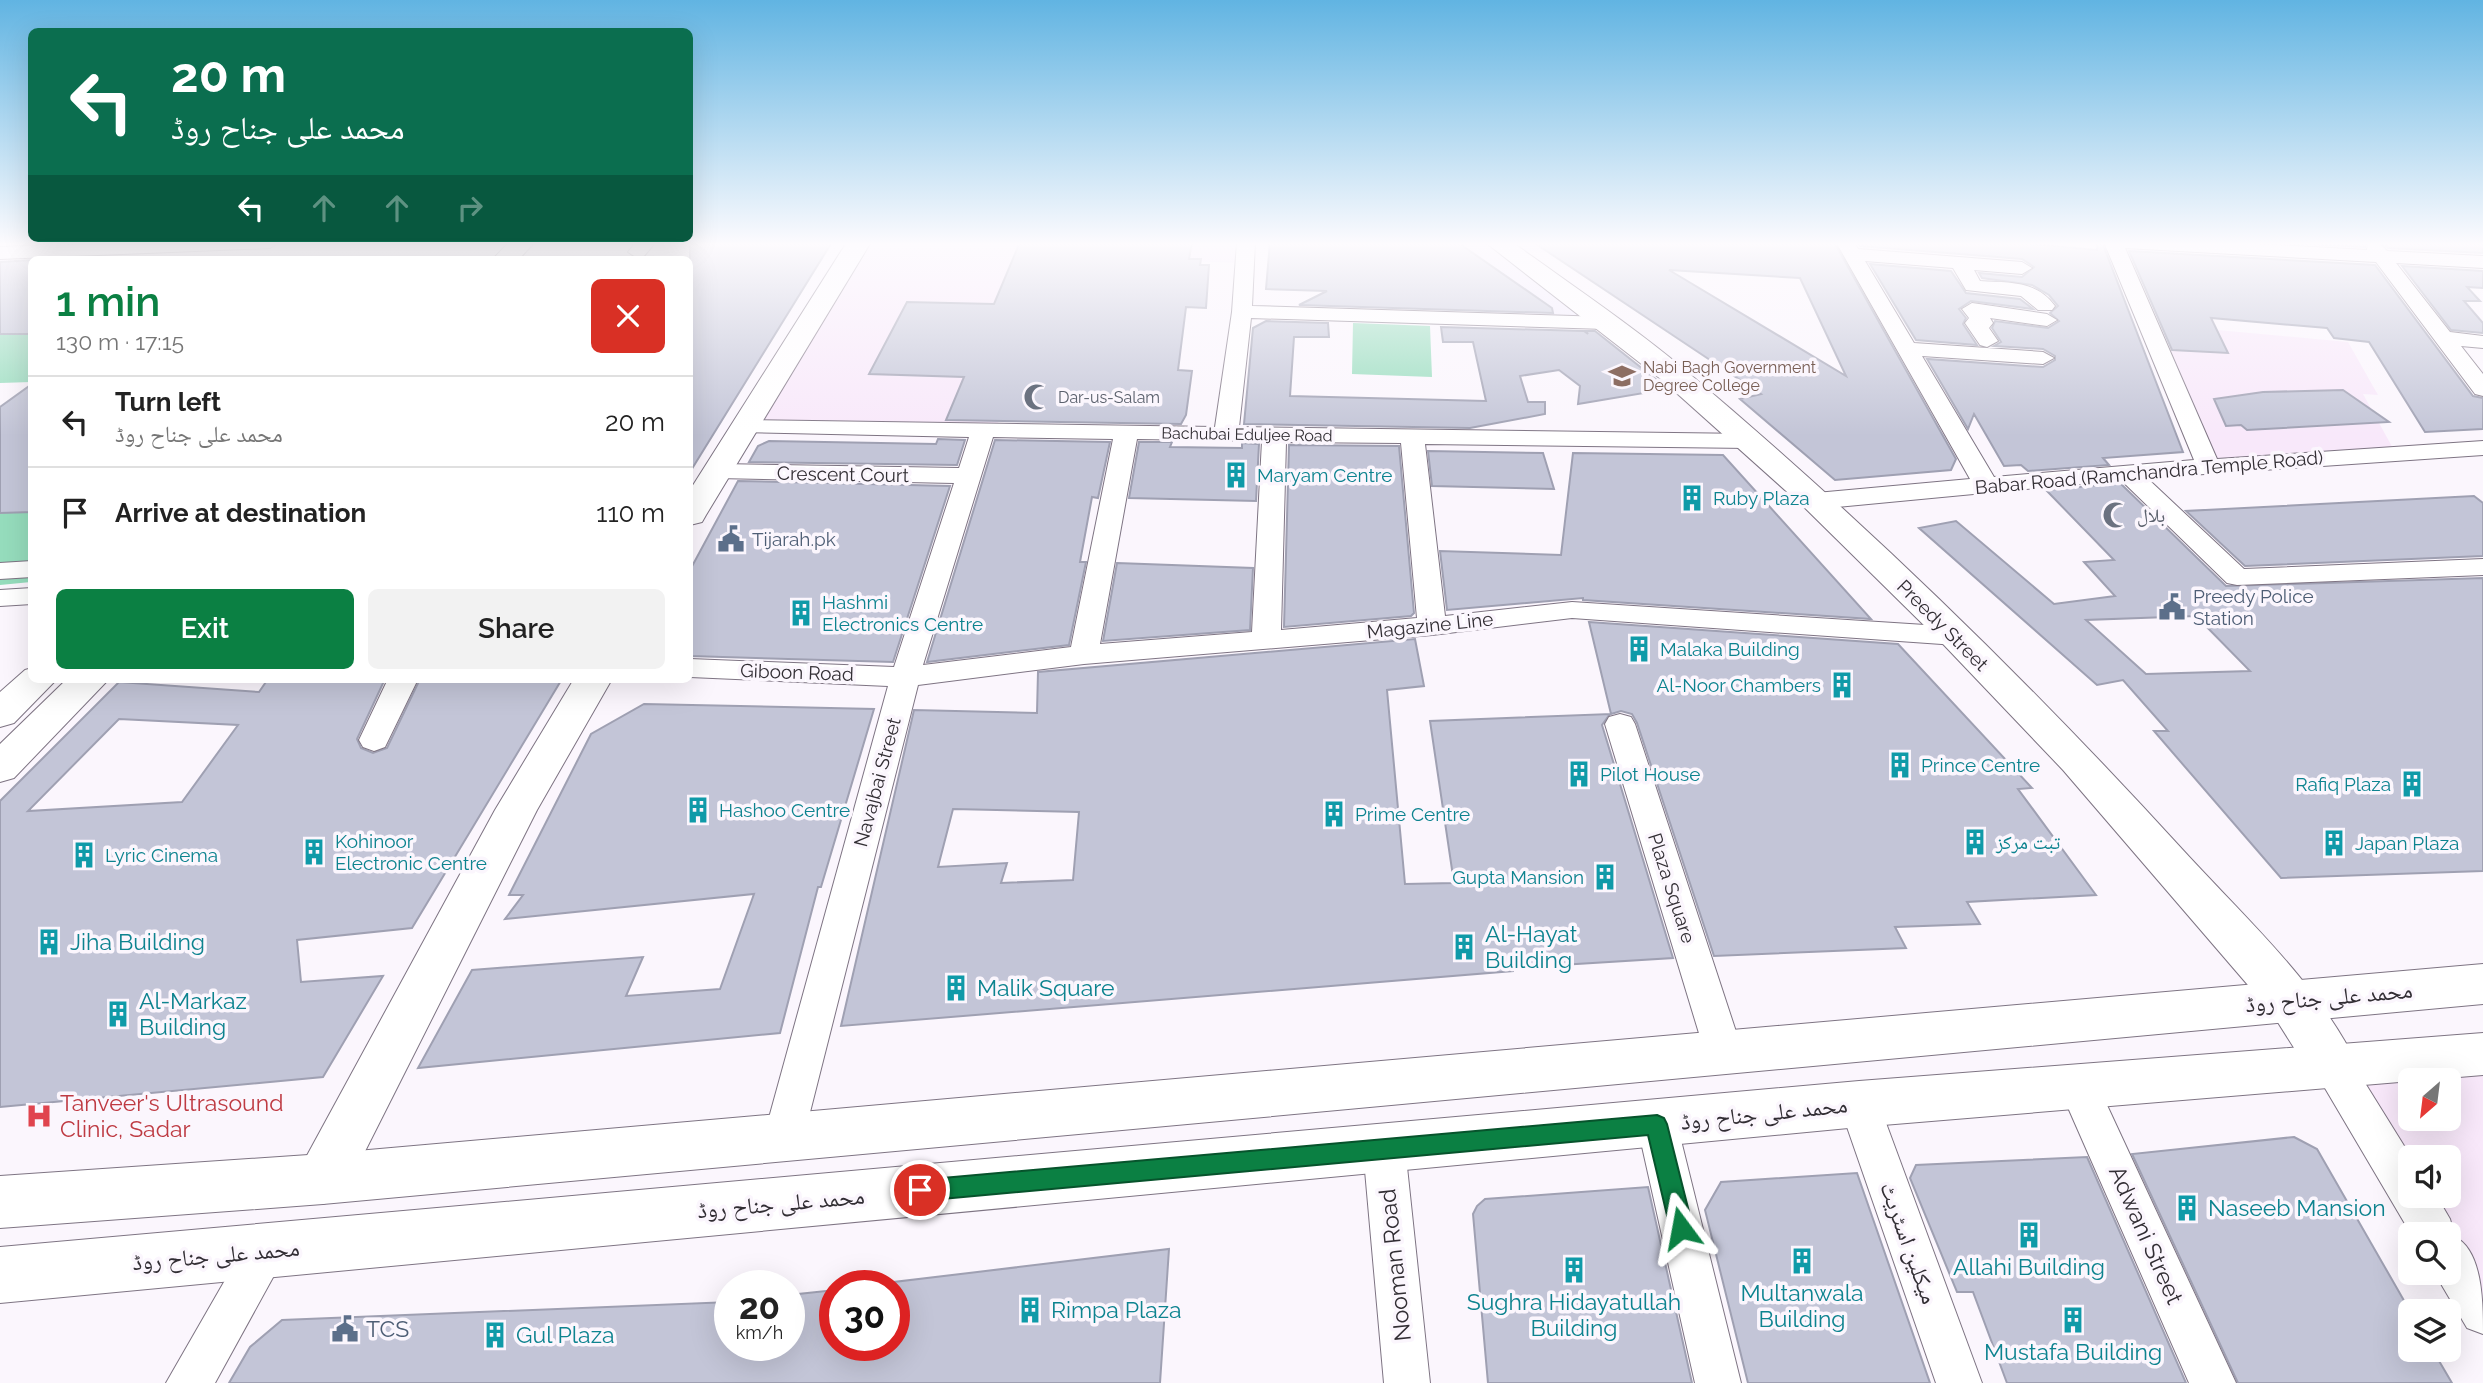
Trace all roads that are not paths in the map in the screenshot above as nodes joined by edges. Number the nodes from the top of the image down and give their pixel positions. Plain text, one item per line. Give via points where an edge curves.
1 (819, 307) edge
2 (1241, 307) edge
3 (1584, 307) edge
4 (1882, 307) edge
5 (2000, 307) edge
6 (2141, 307) edge
7 (2422, 307) edge
8 (1999, 311) junction
9 (1241, 312) junction
10 (2047, 320) dead end
11 (1606, 323) junction
12 (2446, 338) junction
13 (1987, 341) junction
14 (2483, 342) edge
15 (1907, 349) junction
16 (1959, 352) junction
17 (2016, 355) junction
18 (2043, 358) dead end
19 (2023, 378) dead end
20 (2483, 389) edge
21 (745, 427) junction
22 (983, 431) junction
23 (1126, 433) junction
24 (1226, 434) junction
25 (1273, 435) junction
26 (1412, 436) junction
27 (1749, 441) junction
28 (2483, 448) edge
29 (2208, 466) junction
30 (717, 471) junction
31 (2127, 472) junction
32 (969, 476) junction
33 (1986, 485) junction
34 (1815, 501) junction
35 (693, 510) edge
36 (2483, 567) edge
37 (28, 569) edge
38 (0, 571) edge
39 (28, 596) edge
40 (0, 598) edge
41 (1432, 626) junction
42 (1956, 636) junction
43 (1266, 640) junction
44 (1084, 655) junction
45 (693, 668) edge
46 (905, 677) junction
47 (34, 683) edge
48 (86, 683) edge
49 (401, 683) edge
50 (591, 683) edge
51 (0, 714) edge
52 (1620, 724) dead end
53 (374, 740) dead end
54 (0, 768) edge
55 (2483, 984) edge
56 (2289, 999) junction
57 (1724, 1053) junction
58 (2483, 1054) edge
59 (2333, 1066) junction
60 (2078, 1087) junction
61 (1859, 1104) junction
62 (1657, 1124) junction
63 (784, 1136) junction
64 (1384, 1148) junction
65 (2398, 1173) edge
66 (323, 1179) junction
67 (0, 1202) edge
68 (266, 1250) junction
69 (0, 1275) edge
70 (2461, 1276) edge
71 (2483, 1312) edge
72 (189, 1383) edge
73 (1407, 1383) edge
74 (1718, 1383) edge
75 (1959, 1383) edge
76 (2213, 1383) edge

1 - 21 main road
2 - 9 street
3 - 11 main road, Preedy Street
4 - 15 street
5 - 8 street
6 - 29 street
7 - 12 street
8 - 10 street
8 - 13 street via 1972,309 1983,323 1975,323
9 - 11 street
9 - 24 street
11 - 27 main road, Preedy Street
12 - 14 street
12 - 20 street
13 - 16 street via 1955,339
13 - 17 street via 2012,343
15 - 16 street
15 - 33 street
16 - 17 street
17 - 18 street
17 - 19 street via 2024,368 2017,368
21 - 22 street, Bachubai Eduljee Road
21 - 30 main road
22 - 23 street, Bachubai Eduljee Road
22 - 32 street, Navajbai Street
23 - 24 street, Bachubai Eduljee Road
23 - 44 street
24 - 25 street, Bachubai Eduljee Road
25 - 26 street, Bachubai Eduljee Road
25 - 43 street
26 - 27 street, Bachubai Eduljee Road
26 - 41 street
27 - 34 main road, Preedy Street
28 - 29 street, Babar Road (Ramchandra Temple Road)
29 - 31 street, Babar Road (Ramchandra Temple Road)
30 - 32 street, Crescent Court
30 - 35 main road
31 - 33 street, Babar Road (Ramchandra Temple Road)
31 - 36 street via 2236,578
32 - 46 street, Navajbai Street
33 - 34 street, Babar Road (Ramchandra Temple Road)
34 - 42 main road, Preedy Street
37 - 38 street
39 - 40 street
41 - 42 street, Magazine Line via 1572,610
41 - 43 street, Magazine Line
42 - 56 main road, Preedy Street via 2077,760
43 - 44 street, Magazine Line
44 - 46 street, Magazine Line
45 - 46 street, Giboon Road
46 - 63 street, Navajbai Street
47 - 51 main road
48 - 54 main road
49 - 53 street
50 - 66 main road via 516,810
52 - 57 street, Plaza Square
55 - 56 main road, محمد علی جناح روڈ
56 - 57 main road, محمد علی جناح روڈ
56 - 59 main road, Preedy Street
57 - 63 main road, محمد علی جناح روڈ
58 - 59 main road, محمد علی جناح روڈ
59 - 60 main road, محمد علی جناح روڈ
59 - 65 street
60 - 61 main road, محمد علی جناح روڈ
60 - 76 street, Adwani Street
61 - 62 main road, محمد علی جناح روڈ
61 - 75 street, میکلین اسٹریٹ
62 - 64 main road, محمد علی جناح روڈ
62 - 74 street
63 - 66 main road, محمد علی جناح روڈ
64 - 68 main road, محمد علی جناح روڈ
64 - 73 street, Nooman Road
66 - 67 main road, محمد علی جناح روڈ
68 - 69 main road, محمد علی جناح روڈ
68 - 72 street
70 - 71 street

